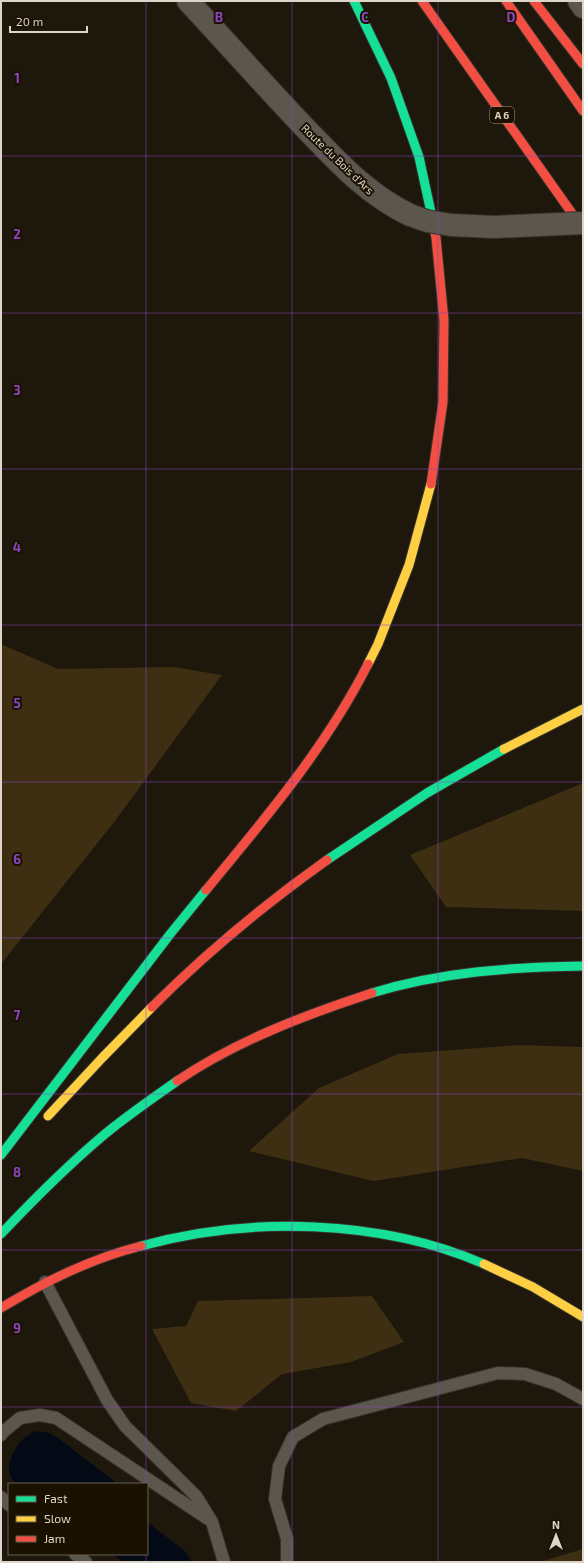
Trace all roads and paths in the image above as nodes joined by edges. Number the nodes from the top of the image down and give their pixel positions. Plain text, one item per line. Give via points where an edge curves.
1 (188, 1) edge
2 (354, 1) edge
3 (422, 1) edge
4 (506, 1) edge
5 (534, 1) edge
6 (579, 1) edge
7 (583, 7) edge
8 (583, 64) edge
9 (583, 111) edge
10 (583, 223) edge
11 (583, 229) edge
12 (583, 709) edge
13 (583, 966) edge
14 (41, 1124) dead end
15 (6, 1158) edge
16 (1, 1234) edge
17 (45, 1282) junction
18 (1, 1308) edge
19 (583, 1317) edge
20 (583, 1399) edge
21 (1, 1435) edge
22 (212, 1522) junction
23 (76, 1555) edge
24 (86, 1562) edge
25 (224, 1562) edge
26 (287, 1562) edge

1 - 10 street, Route du Bois d'Ars, bridge via 352,175 391,206 427,221 451,225 494,227
2 - 15 highway via 392,78 412,132 427,187 439,249 446,353 444,392 426,512 412,559 392,613 344,708 267,816 195,902
3 - 11 highway, A 6
4 - 9 highway
5 - 8 highway
6 - 7 street
12 - 14 highway via 548,725 450,779 367,831 282,893 213,951 140,1019
13 - 16 highway via 517,967 418,981 370,993 274,1028 186,1075 105,1134
17 - 18 highway
17 - 19 highway via 96,1260 139,1246 190,1234 230,1228 281,1226 342,1229 394,1237 444,1249 522,1282
17 - 22 lane via 107,1400 126,1426 196,1496
20 - 26 lane via 556,1384 525,1374 498,1373 323,1419 293,1437 279,1466 275,1500 287,1540
21 - 22 lane via 20,1418 40,1415 56,1418
22 - 25 lane
23 - 24 lane

